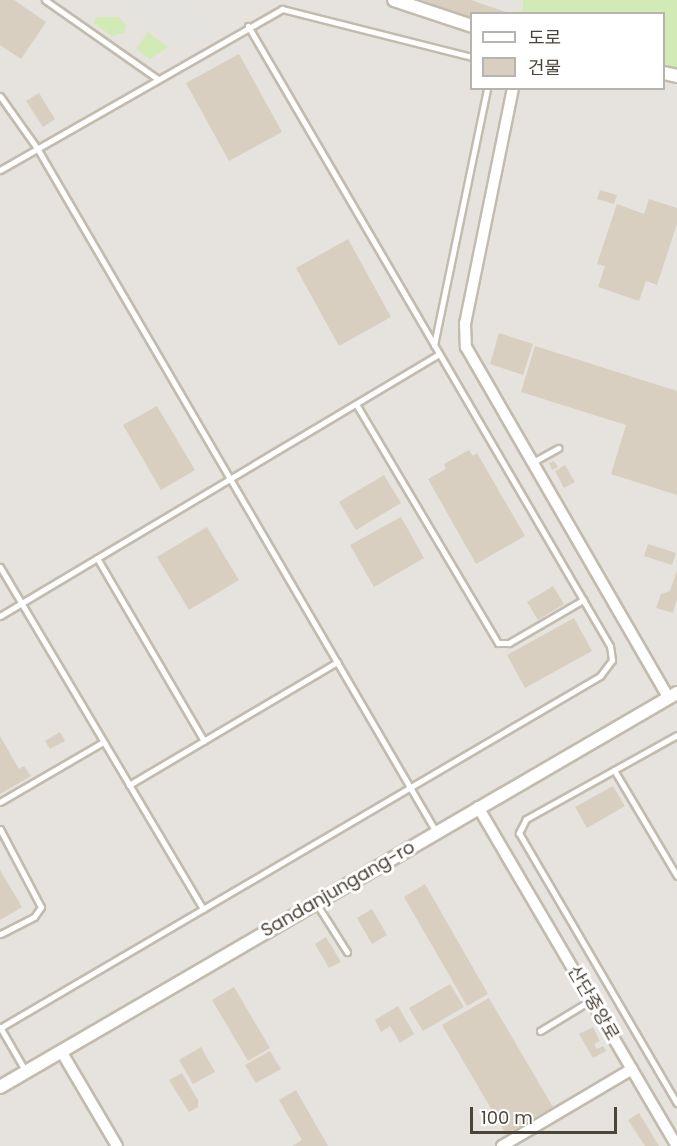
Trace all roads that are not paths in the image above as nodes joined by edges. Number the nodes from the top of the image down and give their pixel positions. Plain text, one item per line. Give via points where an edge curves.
1 (45, 0) edge
2 (394, 0) edge
3 (248, 26) junction
4 (470, 26) edge
5 (470, 57) edge
6 (158, 79) junction
7 (487, 90) edge
8 (513, 90) edge
9 (0, 96) edge
10 (37, 148) junction
11 (0, 170) edge
12 (434, 345) junction
13 (439, 354) junction
14 (356, 404) junction
15 (558, 448) dead end
16 (532, 463) junction
17 (230, 479) junction
18 (97, 558) junction
19 (0, 567) edge
20 (583, 600) junction
21 (21, 603) junction
22 (0, 616) edge
23 (337, 662) junction
24 (673, 695) edge
25 (677, 735) edge
26 (204, 741) junction
27 (103, 742) junction
28 (614, 770) junction
29 (129, 785) junction
30 (410, 788) junction
31 (0, 802) edge
32 (478, 807) junction
33 (0, 830) edge
34 (436, 832) junction
35 (677, 876) edge
36 (316, 902) junction
37 (202, 909) junction
38 (0, 934) edge
39 (347, 952) dead end
40 (591, 1000) junction
41 (0, 1028) edge
42 (540, 1031) dead end
43 (61, 1051) junction
44 (632, 1069) junction
45 (26, 1072) junction
46 (0, 1087) edge
47 (677, 1104) edge
48 (117, 1146) edge
49 (502, 1146) edge
50 (676, 1146) edge

1 - 6 lane
2 - 4 street
3 - 5 lane via 286,9
3 - 6 lane
3 - 12 lane
6 - 10 lane
7 - 12 lane
8 - 16 street via 464,332 471,360
9 - 10 lane
10 - 11 lane
10 - 17 lane
12 - 13 lane
13 - 14 lane
13 - 20 lane
14 - 17 lane
14 - 20 lane via 498,644 508,644
15 - 16 lane
16 - 24 street
17 - 18 lane
17 - 23 lane
18 - 21 lane
18 - 26 lane
19 - 21 lane
20 - 30 lane via 612,652 606,671
21 - 22 lane
21 - 27 lane
23 - 26 lane
23 - 30 lane
24 - 32 street, Sandanjungang-ro
25 - 28 lane
26 - 29 lane
27 - 29 lane
27 - 31 lane
28 - 35 lane
28 - 47 lane via 526,819 519,836
29 - 37 lane
30 - 34 lane
30 - 37 lane
32 - 34 street, Sandanjungang-ro
32 - 40 street, 산단중앙로
33 - 38 lane via 41,903 34,916
34 - 36 street, Sandanjungang-ro
36 - 39 lane
36 - 43 street, Sandanjungang-ro
37 - 41 lane
40 - 42 lane
40 - 44 street, 산단중앙로
41 - 45 lane
43 - 45 street, Sandanjungang-ro
43 - 48 street
44 - 49 street
44 - 50 street, 산단중앙로
45 - 46 street, Sandanjungang-ro

